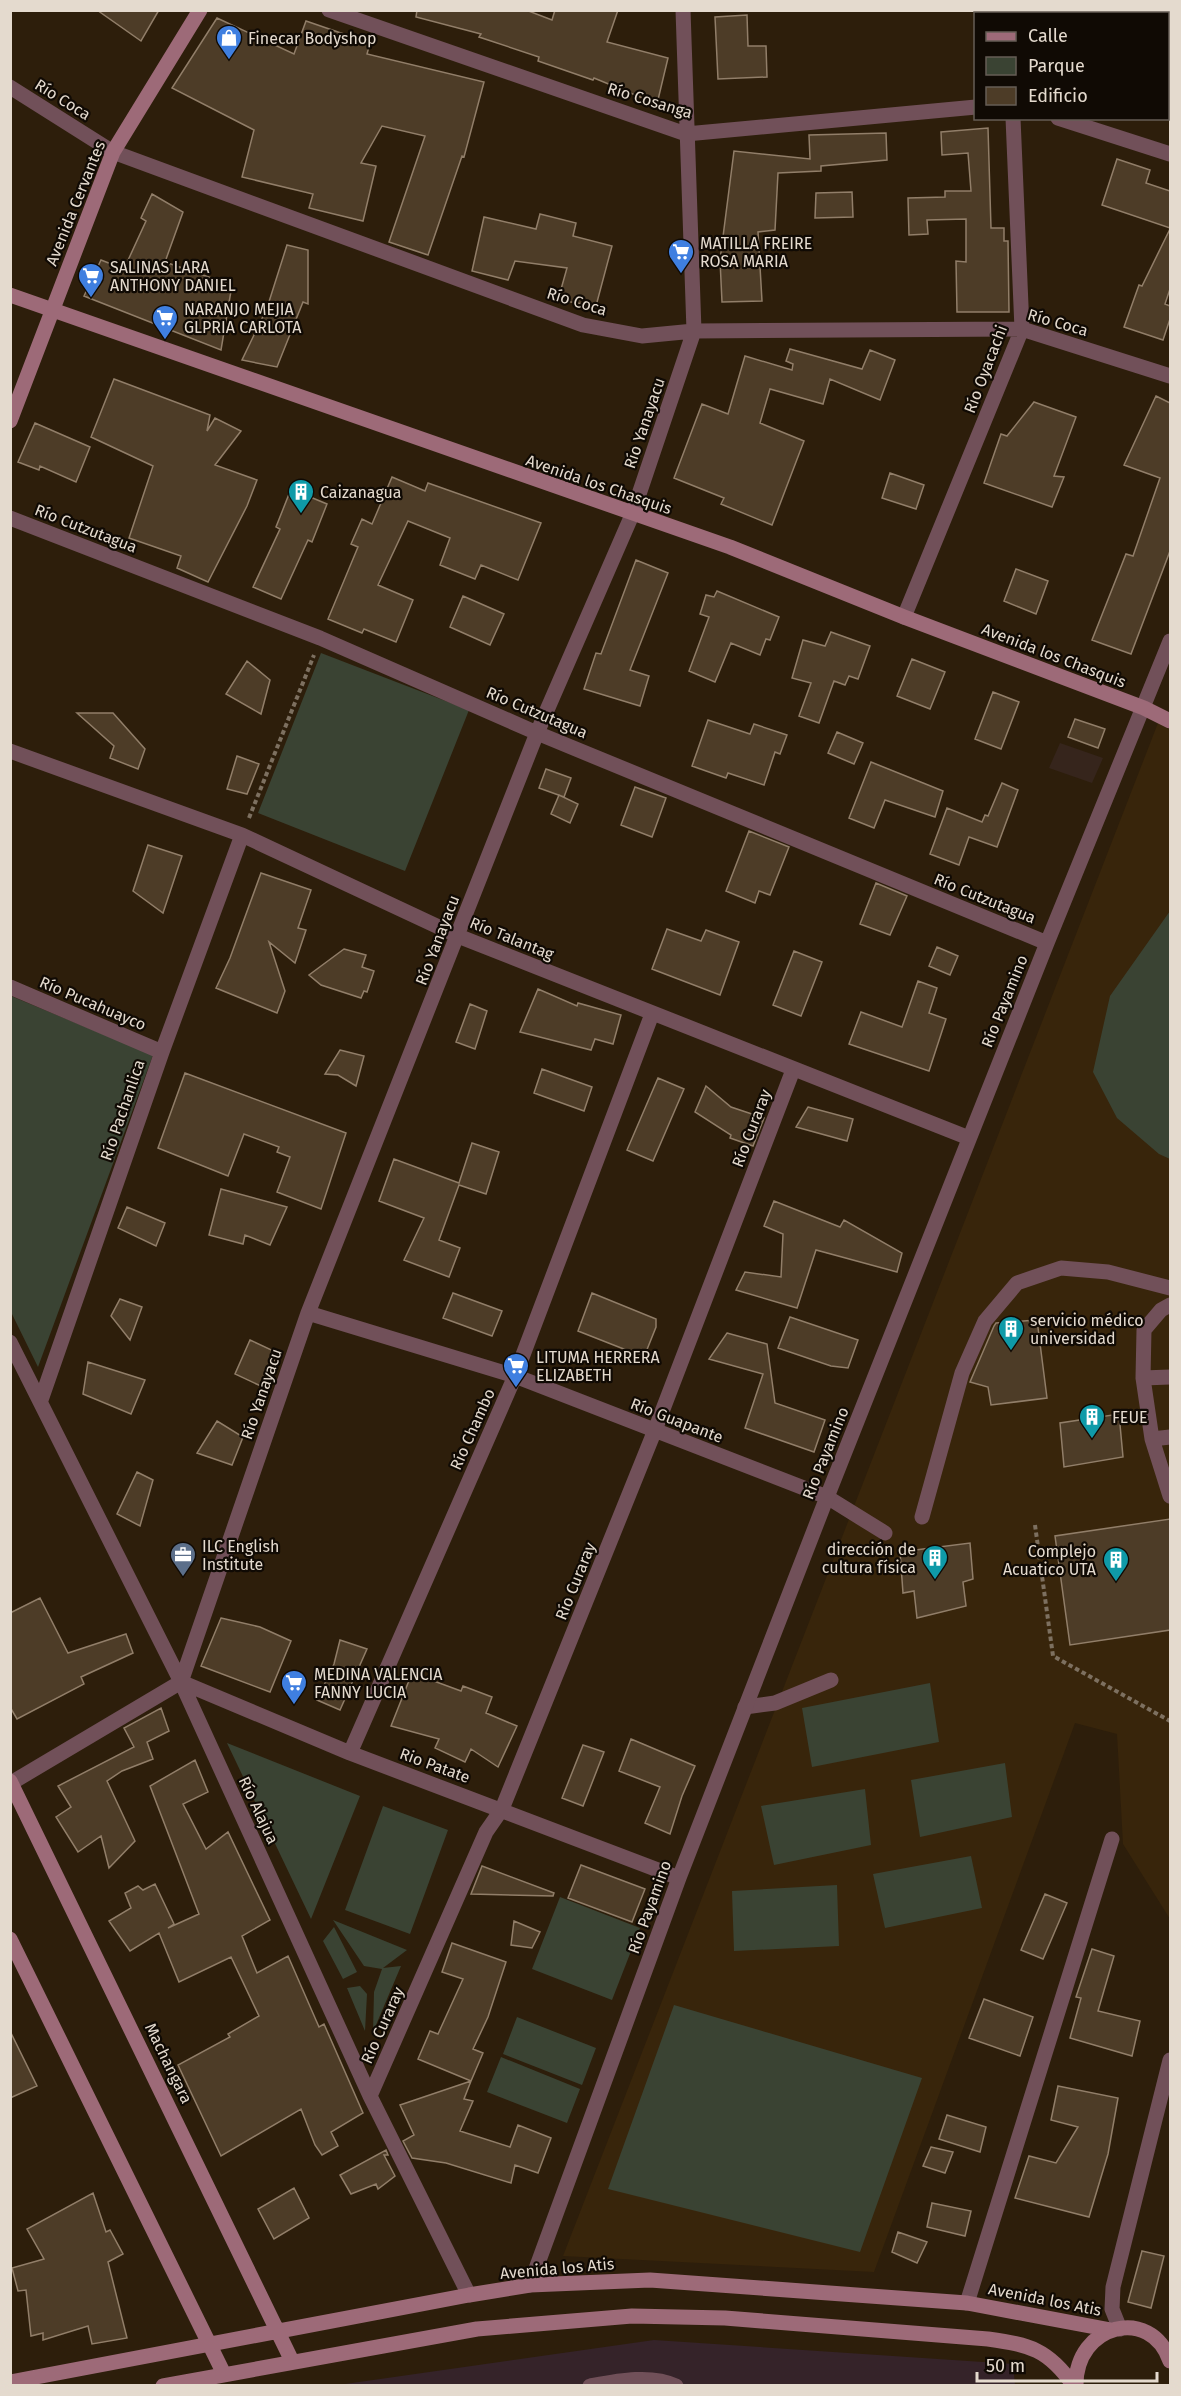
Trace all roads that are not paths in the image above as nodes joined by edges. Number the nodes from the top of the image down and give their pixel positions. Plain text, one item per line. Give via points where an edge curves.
1 (200, 10) edge
2 (329, 10) edge
3 (683, 10) edge
4 (10, 87) edge
5 (974, 107) edge
6 (1013, 120) edge
7 (1065, 120) edge
8 (686, 134) junction
9 (113, 152) junction
10 (1170, 153) edge
11 (10, 295) edge
12 (52, 310) junction
13 (1022, 329) junction
14 (694, 331) junction
15 (1170, 376) edge
16 (10, 421) edge
17 (632, 515) junction
18 (10, 518) edge
19 (904, 618) junction
20 (1170, 641) edge
21 (1144, 708) junction
22 (1170, 721) edge
23 (537, 732) junction
24 (10, 751) edge
25 (242, 835) junction
26 (458, 936) junction
27 (1047, 943) junction
28 (10, 987) edge
29 (652, 1014) junction
30 (162, 1052) junction
31 (793, 1070) junction
32 (969, 1138) junction
33 (1170, 1288) edge
34 (1170, 1305) edge
35 (308, 1313) junction
36 (10, 1342) edge
37 (515, 1376) junction
38 (1170, 1377) edge
39 (1143, 1378) junction
40 (41, 1400) junction
41 (655, 1430) junction
42 (1170, 1437) edge
43 (1152, 1439) junction
44 (1170, 1496) edge
45 (827, 1497) junction
46 (922, 1517) dead end
47 (885, 1533) dead end
48 (831, 1680) dead end
49 (181, 1682) junction
50 (745, 1707) junction
51 (350, 1753) junction
52 (11, 1782) edge
53 (502, 1809) junction
54 (1112, 1839) dead end
55 (679, 1878) junction
56 (10, 1939) edge
57 (1170, 2060) edge
58 (370, 2096) junction
59 (530, 2285) junction
60 (468, 2295) junction
61 (967, 2303) junction
62 (1116, 2329) junction
63 (278, 2332) junction
64 (1164, 2340) edge
65 (210, 2345) junction
66 (292, 2361) junction
67 (1170, 2361) edge
68 (224, 2374) junction
69 (10, 2382) edge
70 (163, 2385) edge
71 (590, 2385) edge
72 (676, 2385) edge
73 (1075, 2385) edge

1 - 9 street, Avenida Cervantes
2 - 8 street, Río Cosanga
3 - 8 street, Río Yanayacu
4 - 9 street, Río Coca
5 - 8 street, Río Cosanga
6 - 13 street, Río Oyacachi
7 - 10 street
8 - 14 street, Río Yanayacu
9 - 12 street, Avenida Cervantes
9 - 14 street, Río Coca via 583,325 642,336
11 - 12 street, Avenida los Chasquis
12 - 16 street, Avenida Cervantes
12 - 17 street, Avenida los Chasquis
13 - 14 street, Río Coca
13 - 15 street, Río Coca
13 - 19 street, Río Oyacachi
14 - 17 street, Río Yanayacu
17 - 19 street, Avenida los Chasquis via 730,547
17 - 23 street, Río Yanayacu
18 - 23 street, Río Cutzutagua via 320,638
19 - 21 street, Avenida los Chasquis
20 - 21 street, Río Payamino
21 - 22 street, Avenida los Chasquis
21 - 27 street, Río Payamino
23 - 26 street, Río Yanayacu
23 - 27 street, Río Cutzutagua
24 - 25 street, Río Talantag
25 - 26 street, Río Talantag
25 - 30 street, Río Pachanlica
26 - 29 street, Río Talantag
26 - 35 street, Río Yanayacu
27 - 32 street, Río Payamino
28 - 30 street, Río Pucahuayco
29 - 31 street, Río Talantag
29 - 37 street, Río Chambo
30 - 40 street, Río Pachanlica
31 - 32 street, Río Talantag
31 - 41 street, Río Curaray
32 - 45 street, Río Payamino
33 - 46 street via 1108,1272 1061,1268 1017,1282 984,1321 962,1373
34 - 39 street via 1144,1330
35 - 37 street, Río Guapante
35 - 49 street, Río Yanayacu
36 - 40 street, Río Alajua
37 - 41 street, Río Guapante
37 - 51 street, Río Chambo
38 - 39 street
39 - 43 street
40 - 49 street, Río Alajua
41 - 45 street, Río Guapante
41 - 53 street, Río Curaray
42 - 43 street
43 - 44 street
45 - 47 street, Río Guapante
45 - 50 street, Río Payamino
48 - 50 street via 775,1703
49 - 51 street, Rio Patate
49 - 52 street
49 - 58 street, Río Alajua
50 - 55 street, Río Payamino
51 - 53 street, Rio Patate
52 - 63 street, Machangara
53 - 55 street, Rio Patate
53 - 58 street, Río Curaray via 486,1832
54 - 61 street
55 - 59 street, Río Payamino
56 - 65 street
57 - 62 street via 1113,2287
58 - 60 street, Río Alajua
59 - 60 street, Avenida los Atis
59 - 61 street, Avenida los Atis via 650,2280
60 - 63 street, Avenida los Atis
61 - 62 street, Avenida los Atis
62 - 64 street, Avenida los Atis via 1134,2329
62 - 73 street, Avenida los Atis via 1095,2338 1082,2352
63 - 65 street, Avenida los Atis
63 - 66 street, Machangara
64 - 67 street, Avenida los Atis
65 - 68 street
65 - 69 street, Avenida los Atis
66 - 68 street, Avenida los Atis
66 - 73 street, Avenida los Atis via 477,2329 632,2316 725,2318 1023,2344 1041,2351
68 - 70 street, Avenida los Atis
71 - 72 street via 665,2380

